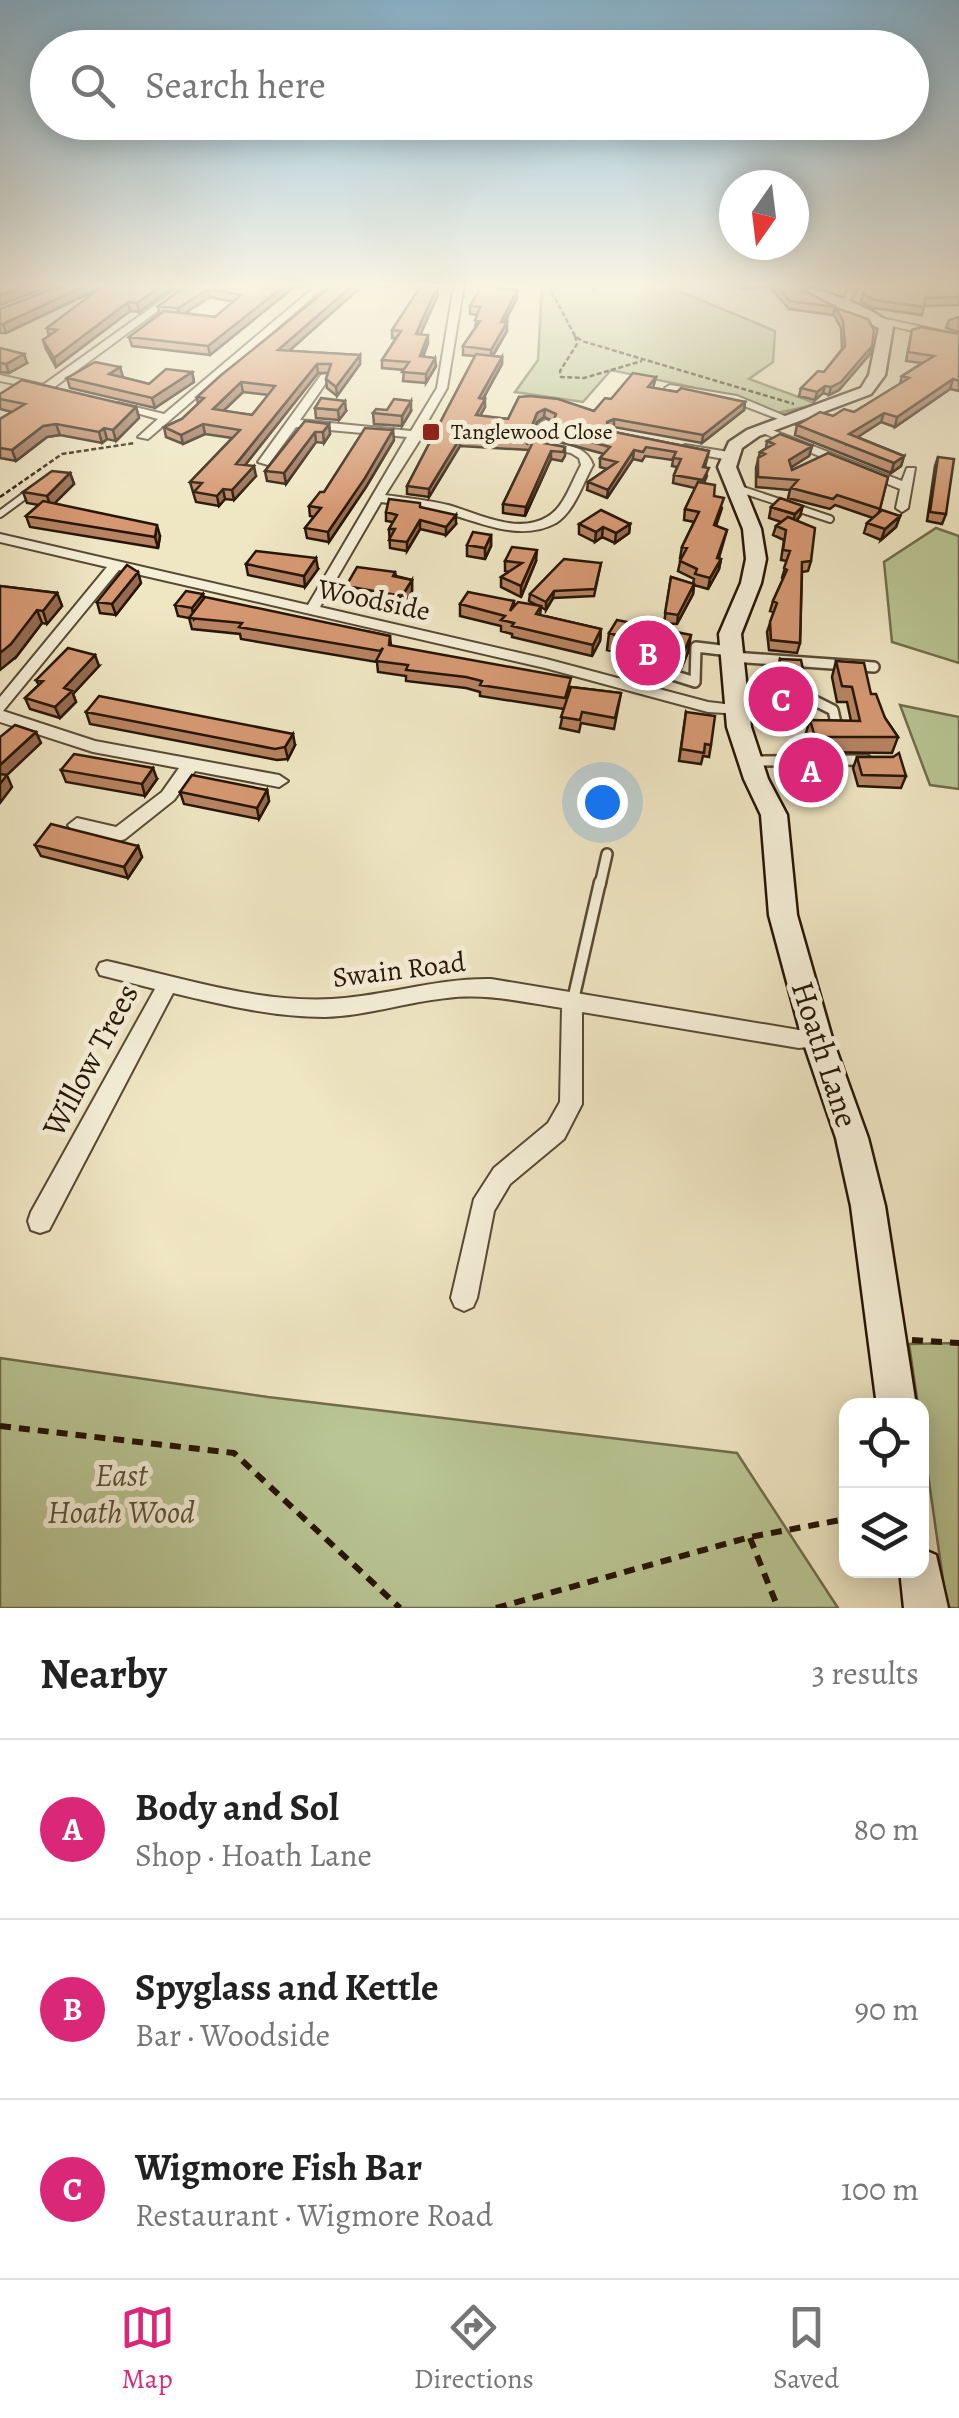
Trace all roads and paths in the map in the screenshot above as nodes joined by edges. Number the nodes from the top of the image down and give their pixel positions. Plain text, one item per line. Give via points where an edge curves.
1 (84, 360) edge
2 (233, 360) edge
3 (447, 360) edge
4 (567, 360) edge
5 (648, 360) joint
6 (879, 360) edge
7 (325, 377) edge
8 (0, 378) edge
9 (670, 388) edge
10 (45, 389) junction
11 (62, 393) edge
12 (97, 401) edge
13 (817, 410) junction
14 (166, 418) junction
15 (786, 419) junction
16 (293, 423) junction
17 (546, 423) dead end
18 (762, 429) junction
19 (416, 435) junction
20 (144, 438) joint
21 (676, 447) edge
22 (825, 455) junction
23 (729, 456) junction
24 (264, 462) dead end
25 (808, 464) edge
26 (911, 471) dead end
27 (39, 485) edge
28 (907, 487) junction
29 (734, 488) junction
30 (0, 497) edge
31 (381, 498) junction
32 (902, 508) dead end
33 (0, 514) edge
34 (830, 519) dead end
35 (0, 538) edge
36 (116, 566) junction
37 (311, 611) junction
38 (730, 654) junction
39 (874, 668) dead end
40 (660, 671) dead end
41 (735, 702) junction
42 (0, 708) edge
43 (0, 716) edge
44 (836, 724) edge
45 (868, 760) edge
46 (749, 762) junction
47 (190, 764) junction
48 (279, 781) dead end
49 (77, 825) dead end
50 (608, 854) dead end
51 (106, 969) dead end
52 (169, 982) junction
53 (572, 1002) junction
54 (817, 1038) junction
55 (40, 1221) dead end
56 (464, 1298) dead end
57 (887, 1338) junction
58 (959, 1343) edge
59 (896, 1398) edge
60 (0, 1426) edge
61 (839, 1520) edge
62 (750, 1537) junction
63 (922, 1578) edge
64 (400, 1608) edge
65 (496, 1608) edge
66 (778, 1608) edge
67 (926, 1608) edge

1 - 10 street
2 - 14 street
3 - 19 street
4 - 5 path via 561,377 584,378
5 - 13 path
6 - 13 street via 871,386
7 - 16 street
8 - 10 street
9 - 15 street via 733,398
10 - 11 street
12 - 14 street
13 - 15 street
14 - 20 street
15 - 18 street
16 - 19 street
16 - 24 street
17 - 31 street via 536,444 574,450 587,460 557,516 526,527 498,526
18 - 22 street
18 - 23 street
19 - 31 street
20 - 30 path via 62,454
21 - 23 street
22 - 25 lane
22 - 28 street
23 - 29 street
26 - 28 street
27 - 33 lane
28 - 32 street
29 - 34 lane
29 - 38 street via 756,560 732,624
31 - 37 street
35 - 36 street, Woodside
36 - 37 street, Woodside
36 - 42 street
37 - 41 street, Woodside via 708,707
38 - 39 lane
38 - 40 lane via 696,647 695,682
38 - 41 street, Hoath Lane
41 - 44 lane via 815,701 832,710
41 - 46 street, Hoath Lane
43 - 47 street via 93,746
45 - 46 lane
46 - 54 street, Hoath Lane via 774,815 784,915
47 - 48 street
47 - 49 street via 168,796 119,834
50 - 53 lane
51 - 52 street, Swain Road
52 - 53 street, Swain Road via 327,1008 467,986
52 - 55 street, Willow Trees
53 - 54 street, Swain Road
53 - 56 street via 570,1104 556,1130 502,1176 484,1207
54 - 57 street, Hoath Lane via 868,1206
57 - 58 path
57 - 59 street, Hoath Lane
60 - 64 path via 234,1453
61 - 62 path
62 - 65 path
62 - 66 path
63 - 67 street

